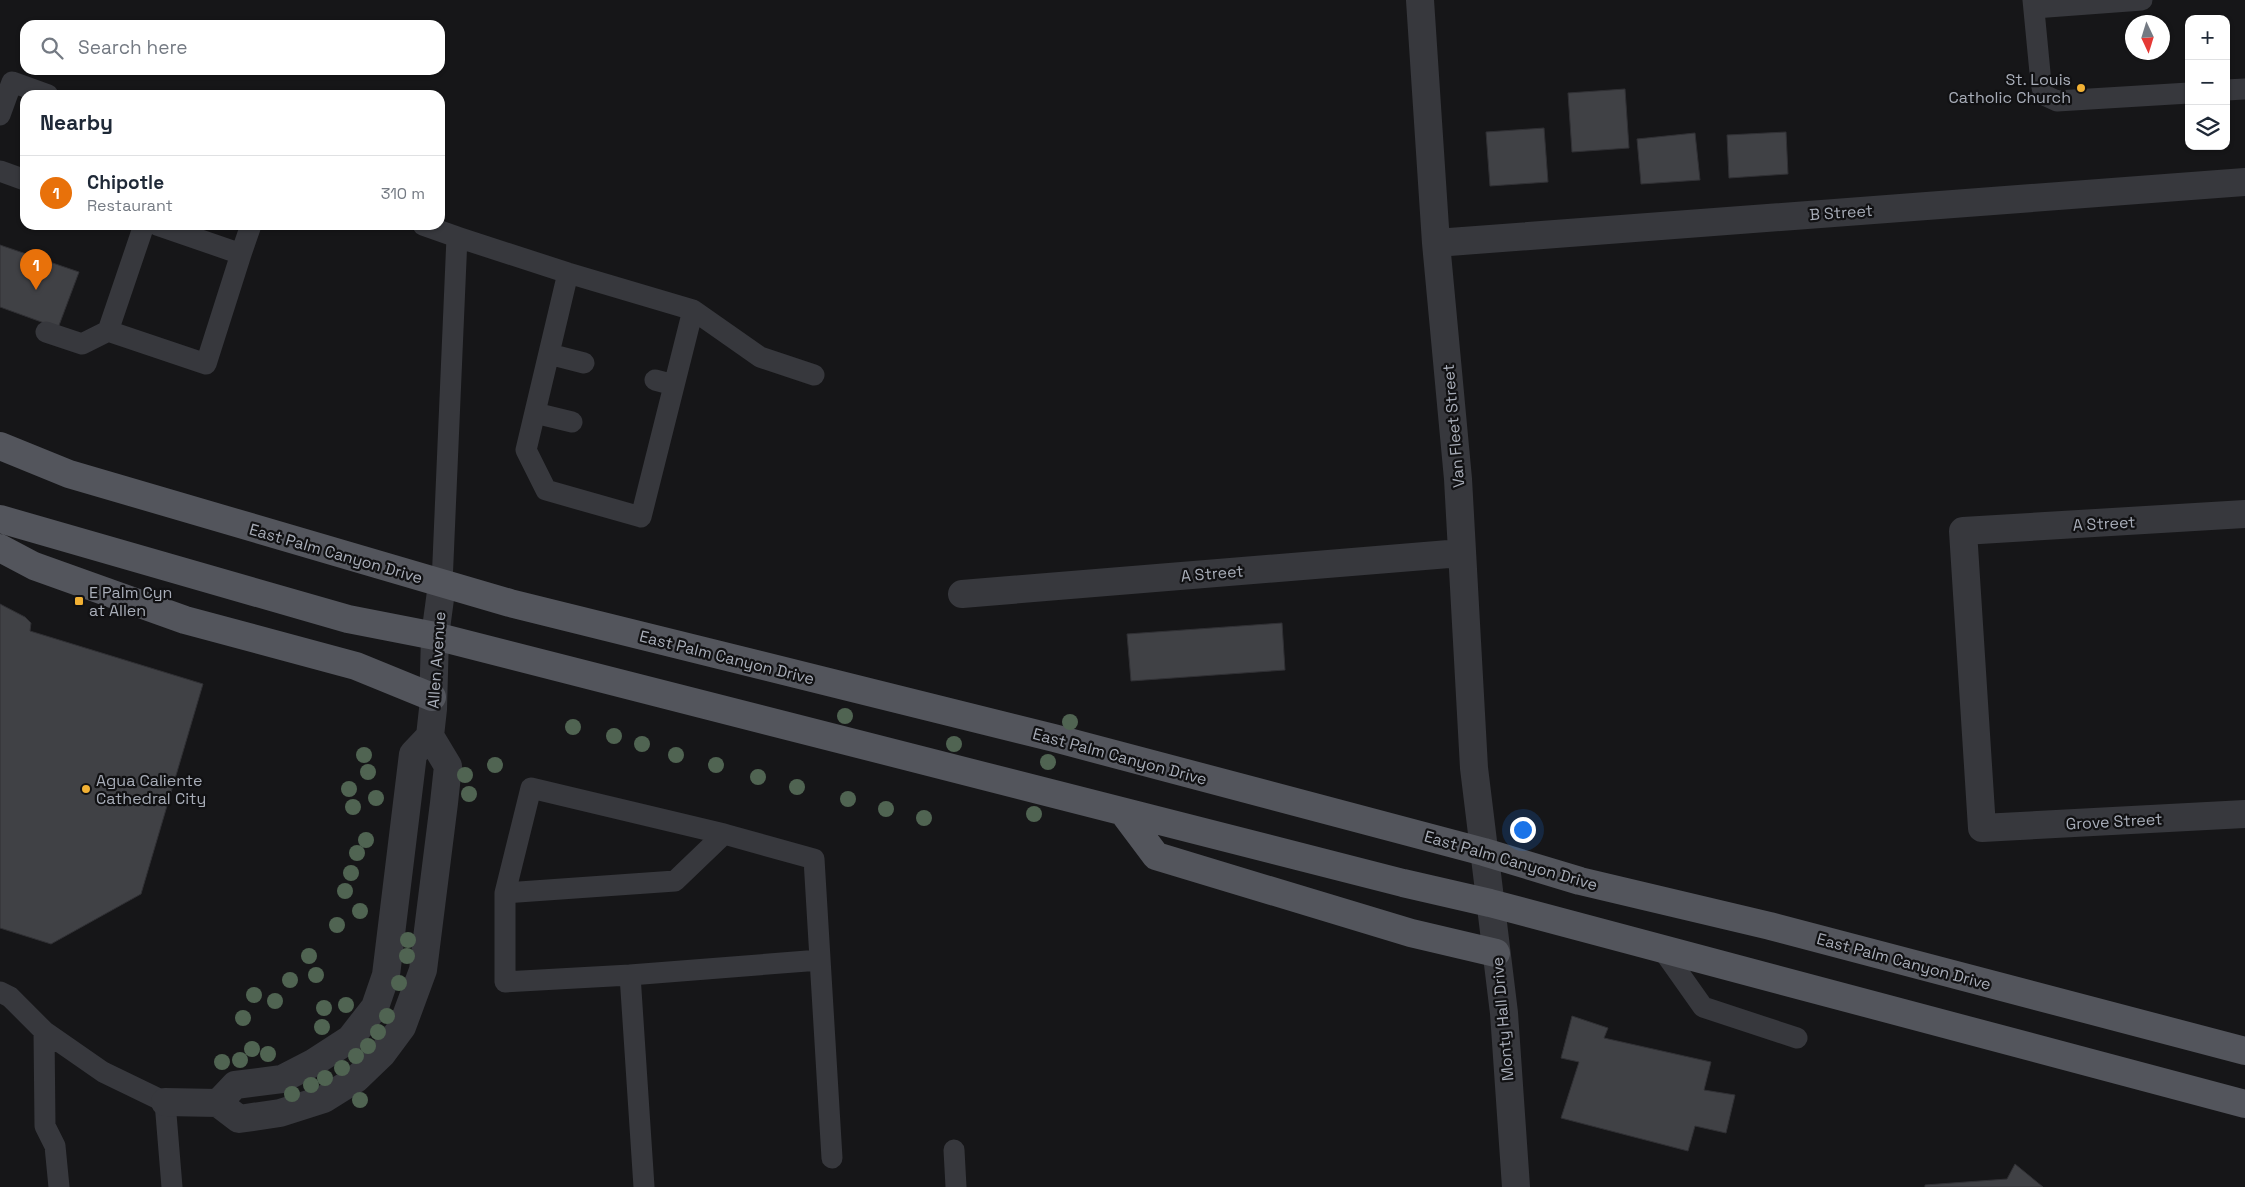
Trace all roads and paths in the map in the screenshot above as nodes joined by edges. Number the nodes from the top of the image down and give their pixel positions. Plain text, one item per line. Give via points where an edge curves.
1 (1420, 0) edge
2 (2142, 0) edge
3 (2034, 4) edge
4 (6, 80) edge
5 (2245, 89) edge
6 (34, 90) edge
7 (2230, 90) edge
8 (2185, 93) edge
9 (0, 115) edge
10 (0, 171) edge
11 (20, 178) edge
12 (2245, 182) edge
13 (142, 230) edge
14 (171, 230) edge
15 (250, 230) edge
16 (437, 230) edge
17 (457, 237) junction
18 (1436, 242) junction
19 (241, 254) junction
20 (568, 273) junction
21 (693, 310) junction
22 (108, 331) junction
23 (46, 332) dead end
24 (549, 354) junction
25 (584, 363) dead end
26 (814, 375) dead end
27 (535, 413) junction
28 (572, 422) dead end
29 (0, 446) edge
30 (2245, 514) edge
31 (0, 519) edge
32 (0, 548) edge
33 (1462, 553) junction
34 (442, 584) junction
35 (962, 594) dead end
36 (435, 636) junction
37 (432, 697) junction
38 (430, 736) junction
39 (1123, 812) junction
40 (2245, 814) edge
41 (1982, 828) joint
42 (724, 834) junction
43 (1484, 852) junction
44 (504, 893) junction
45 (1490, 903) junction
46 (1662, 949) junction
47 (1496, 954) junction
48 (820, 960) junction
49 (630, 976) junction
50 (0, 992) edge
51 (44, 1031) junction
52 (1797, 1038) dead end
53 (2245, 1051) edge
54 (165, 1102) junction
55 (218, 1103) junction
56 (2245, 1104) edge
57 (954, 1150) dead end
58 (832, 1158) dead end
59 (59, 1187) edge
60 (172, 1187) edge
61 (644, 1187) edge
62 (956, 1187) edge
63 (1516, 1187) edge

1 - 18 street, Van Fleet Street
2 - 3 lane
3 - 8 lane via 2044,95 2057,101
4 - 6 lane
4 - 9 lane
5 - 7 lane
10 - 11 lane
12 - 18 street, B Street
13 - 22 lane
14 - 19 lane
15 - 19 lane
16 - 17 lane
17 - 20 lane
17 - 34 lane
18 - 33 street, Van Fleet Street
19 - 22 lane via 206,364
20 - 21 lane
20 - 24 lane
21 - 26 lane via 760,357
21 - 27 lane via 664,383 641,517 546,490 526,450
22 - 23 lane via 82,344
24 - 25 lane
24 - 27 lane
27 - 28 lane
29 - 34 main road, East Palm Canyon Drive via 69,474
30 - 41 street, A Street via 1963,531
31 - 36 main road via 348,620
32 - 37 main road via 34,566 185,620 356,666
33 - 35 street, A Street
33 - 43 street, Van Fleet Street via 1474,768
34 - 36 street, Allen Avenue
34 - 43 main road, East Palm Canyon Drive via 1054,738
36 - 37 street, Allen Avenue
36 - 39 main road
37 - 38 street, Allen Avenue
38 - 55 street via 413,754 386,975 375,1006 350,1039 313,1063 282,1079 235,1086
38 - 55 street via 448,766 423,970 402,1026 382,1054 356,1079 324,1099 280,1113 239,1119
39 - 45 main road
39 - 47 main road via 1156,856 1411,933
40 - 41 street, Grove Street
42 - 44 lane via 674,881
42 - 44 lane via 531,788
42 - 48 lane via 814,859
43 - 45 street, Monty Hall Drive
43 - 53 main road, East Palm Canyon Drive via 1580,881 1770,926
44 - 49 lane via 506,982
45 - 46 main road
45 - 47 street, Monty Hall Drive
46 - 52 lane via 1703,1007
46 - 56 main road
47 - 63 street, Monty Hall Drive via 1504,1014
48 - 49 lane
48 - 58 lane
49 - 61 lane
50 - 51 lane via 10,997
51 - 54 lane via 103,1072
51 - 59 lane via 43,1104 46,1126 54,1146
54 - 55 street
54 - 60 lane
57 - 62 lane

